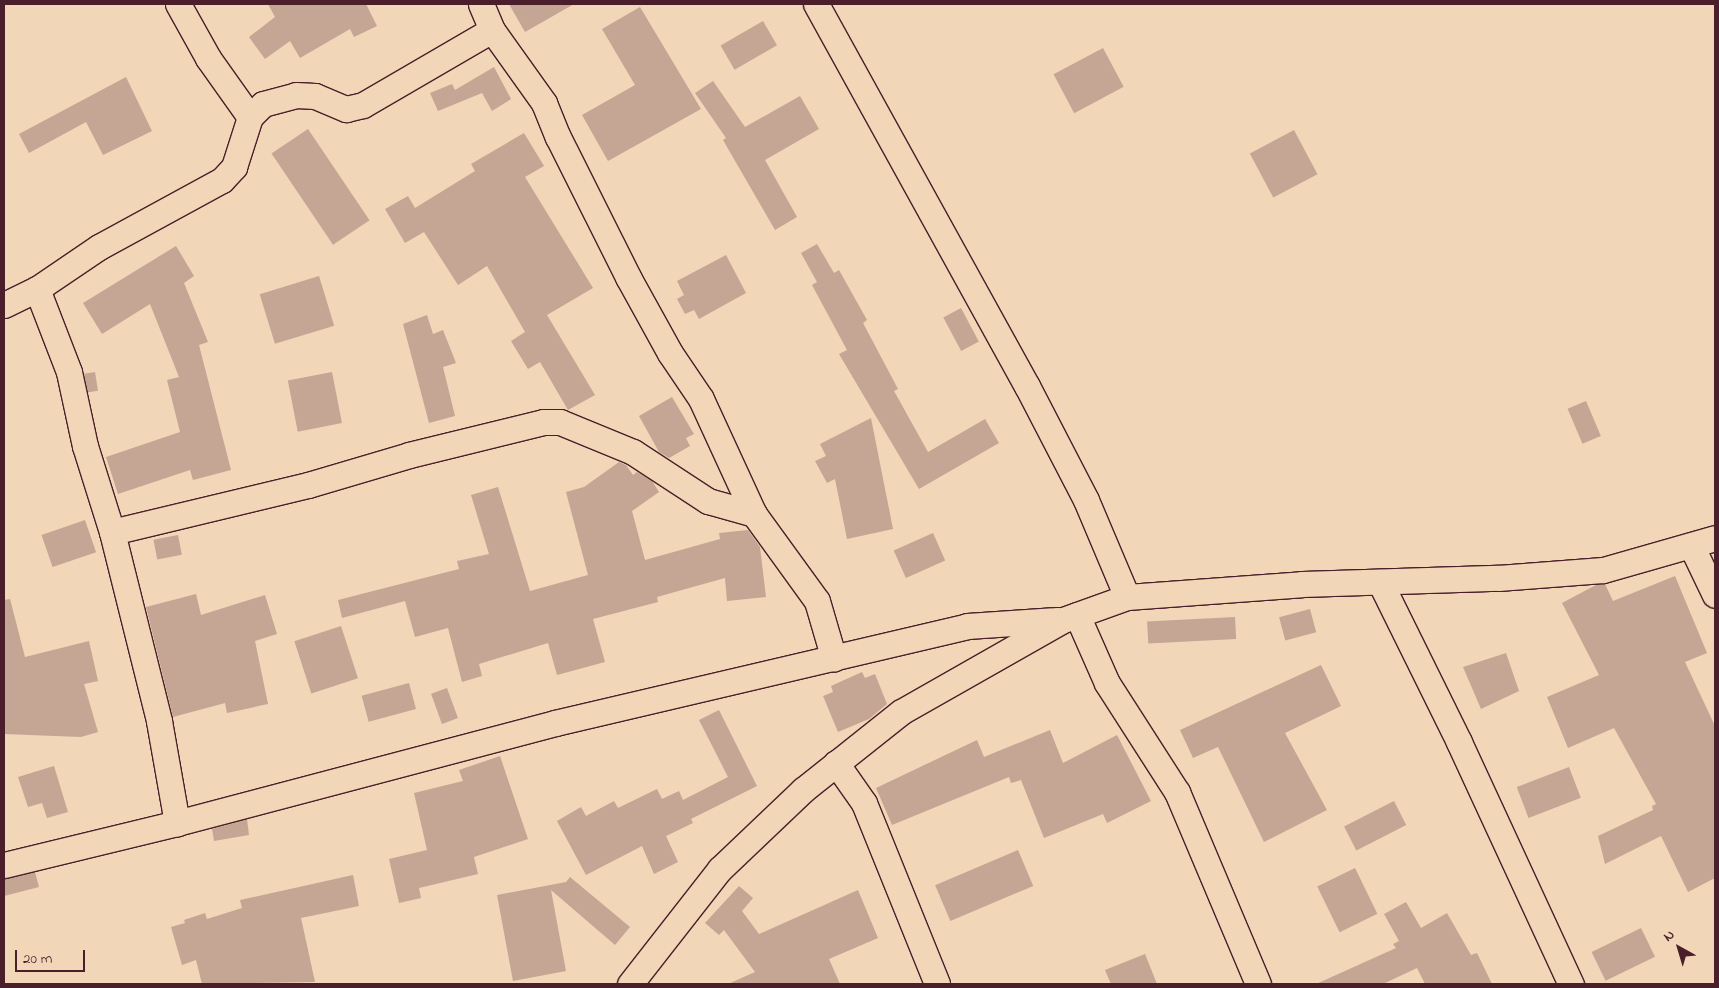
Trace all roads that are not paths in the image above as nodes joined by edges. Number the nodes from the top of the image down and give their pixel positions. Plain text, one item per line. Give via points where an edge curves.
1 (178, 4) edge
2 (481, 4) edge
3 (816, 4) edge
4 (492, 30) junction
5 (250, 116) junction
6 (37, 289) junction
7 (4, 305) edge
8 (754, 514) junction
9 (112, 532) junction
10 (1715, 538) edge
11 (1692, 547) junction
12 (1380, 582) junction
13 (1715, 595) edge
14 (1126, 598) junction
15 (1070, 618) junction
16 (967, 626) junction
17 (834, 658) junction
18 (976, 668) junction
19 (836, 763) junction
20 (178, 823) junction
21 (4, 865) edge
22 (634, 982) edge
23 (937, 984) edge
24 (1258, 984) edge
25 (1571, 984) edge

1 - 5 street via 208,58
2 - 4 street
3 - 14 street via 1036,404 1086,500
4 - 5 street via 362,105 346,109 314,96 296,95 263,104
4 - 8 street via 544,103 628,277 670,353 702,399
5 - 6 street via 234,167 222,180 99,247
6 - 7 street
6 - 9 street via 69,372 85,446
8 - 9 street via 708,501 633,452 560,422 543,422 308,485
8 - 17 street via 817,601
9 - 20 street via 159,721
10 - 11 street
11 - 12 street via 1603,570
11 - 13 street
12 - 14 street
12 - 25 street via 1459,742
14 - 15 street
15 - 16 street
15 - 18 street
15 - 24 street via 1107,683 1177,792
16 - 17 street
16 - 18 street
17 - 20 street via 555,723
18 - 19 street via 901,712
19 - 22 street via 720,869
19 - 23 street via 864,804
20 - 21 street

